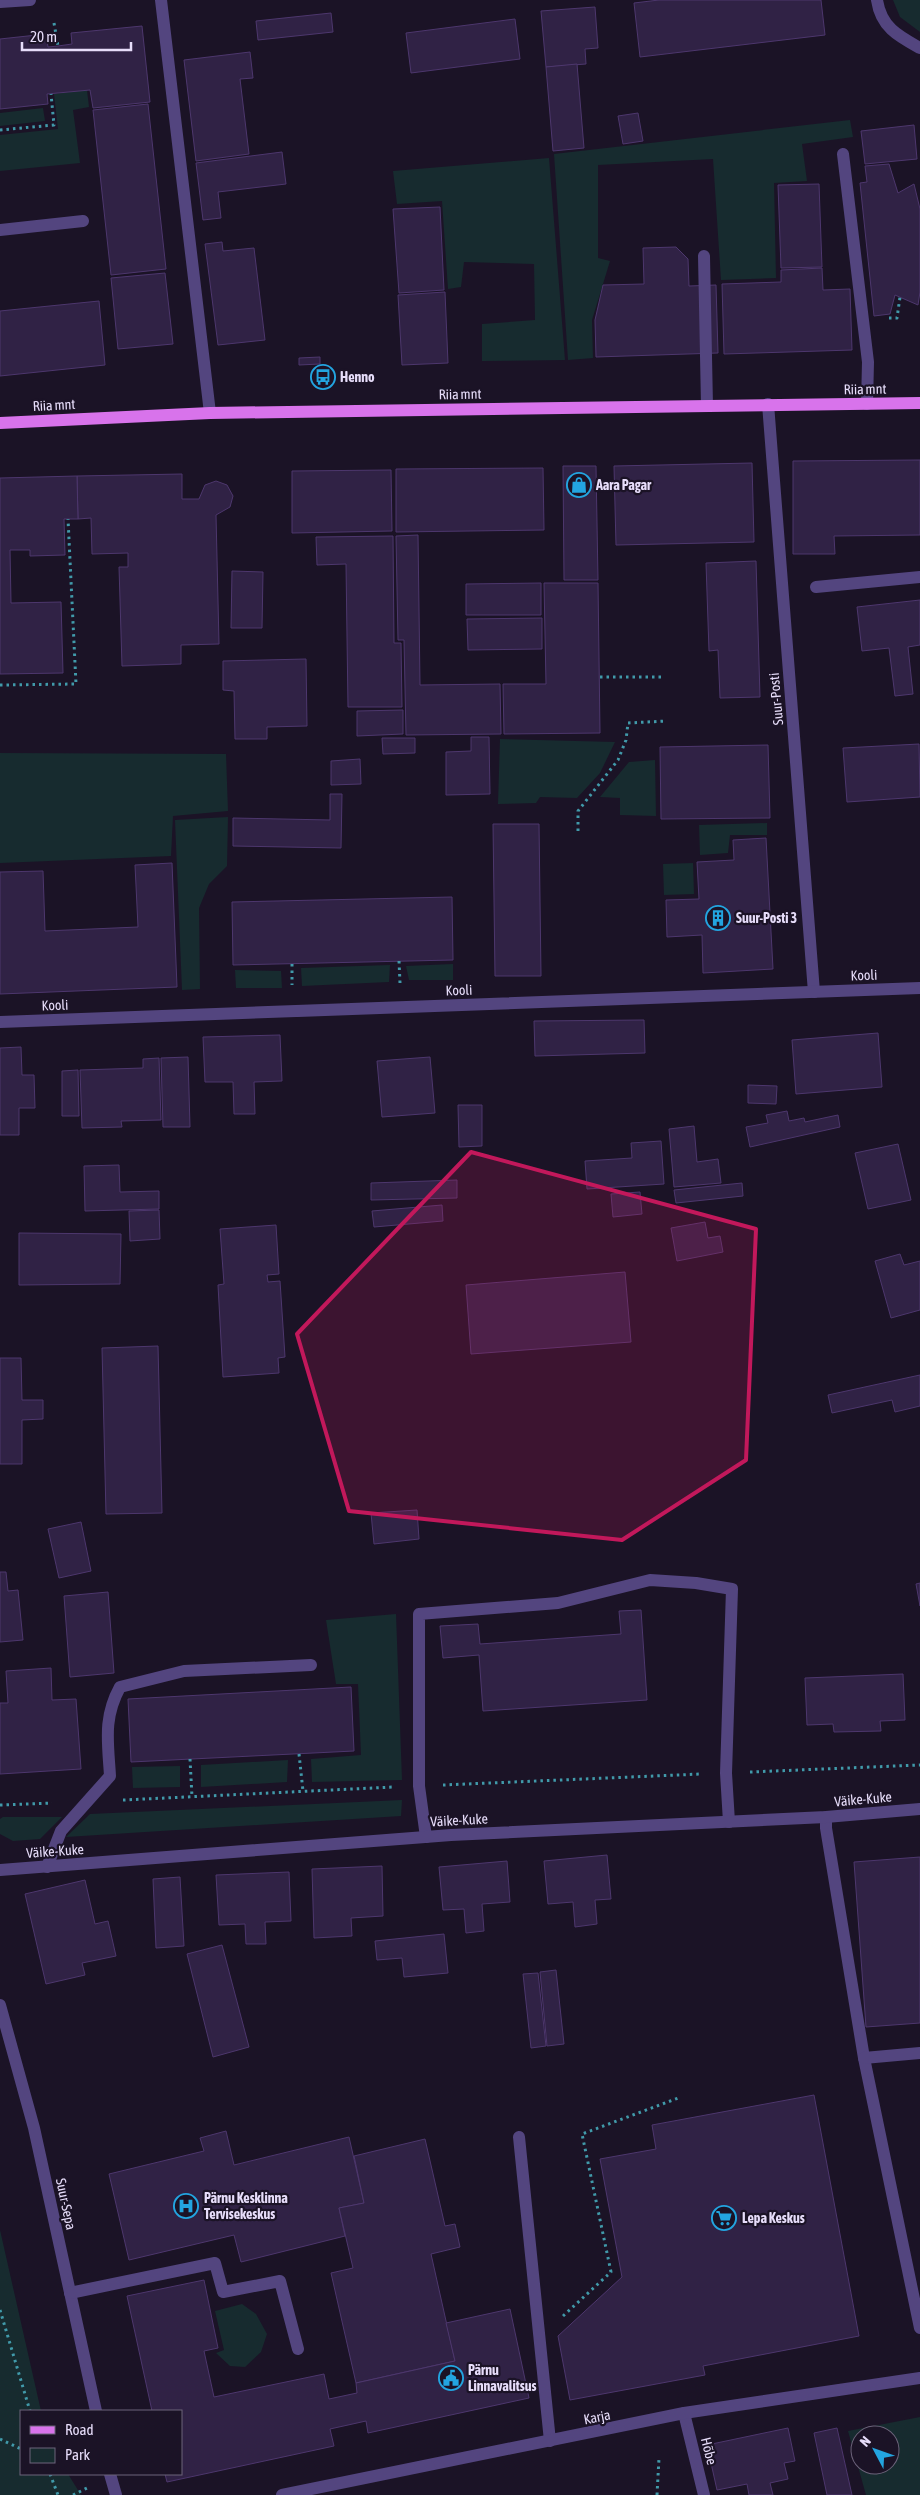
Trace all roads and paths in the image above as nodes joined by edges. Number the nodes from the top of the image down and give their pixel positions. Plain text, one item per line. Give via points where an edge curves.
1 (30, 0) edge
2 (161, 0) edge
3 (878, 0) edge
4 (0, 2) edge
5 (54, 23) dead end
6 (58, 46) dead end
7 (920, 48) edge
8 (51, 94) dead end
9 (0, 130) edge
10 (844, 154) dead end
11 (83, 221) dead end
12 (0, 230) edge
13 (704, 256) dead end
14 (920, 402) edge
15 (768, 404) junction
16 (868, 404) junction
17 (707, 406) junction
18 (210, 413) junction
19 (0, 423) edge
20 (68, 519) dead end
21 (920, 577) edge
22 (816, 587) dead end
23 (600, 677) dead end
24 (665, 677) dead end
25 (0, 685) edge
26 (666, 721) dead end
27 (578, 831) dead end
28 (399, 961) dead end
29 (292, 964) dead end
30 (400, 988) dead end
31 (920, 988) edge
32 (293, 992) dead end
33 (814, 992) junction
34 (0, 1022) edge
35 (311, 1666) dead end
36 (299, 1754) dead end
37 (190, 1759) dead end
38 (920, 1765) edge
39 (726, 1773) junction
40 (419, 1786) junction
41 (303, 1791) junction
42 (192, 1796) junction
43 (89, 1801) junction
44 (0, 1805) edge
45 (920, 1809) edge
46 (826, 1817) junction
47 (728, 1822) junction
48 (426, 1837) junction
49 (47, 1867) junction
50 (0, 1870) edge
51 (0, 2005) edge
52 (920, 2054) edge
53 (864, 2058) junction
54 (681, 2096) dead end
55 (519, 2137) dead end
56 (70, 2293) junction
57 (0, 2310) edge
58 (557, 2321) dead end
59 (920, 2328) edge
60 (298, 2349) dead end
61 (920, 2378) edge
62 (30, 2410) edge
63 (96, 2410) edge
64 (684, 2413) junction
65 (0, 2439) edge
66 (550, 2441) junction
67 (20, 2449) edge
68 (659, 2458) dead end
69 (50, 2475) edge
70 (110, 2475) edge
71 (87, 2488) dead end
72 (58, 2495) edge
73 (73, 2495) edge
74 (116, 2495) edge
75 (282, 2495) edge
76 (657, 2495) edge
77 (704, 2495) edge

1 - 4 street
2 - 18 street
3 - 7 street via 879,14 889,29
5 - 6 path
8 - 9 path via 54,125
10 - 16 street via 868,362
11 - 12 street
13 - 17 street
14 - 16 main road, Riia mnt
15 - 16 main road, Riia mnt
15 - 17 main road, Riia mnt
15 - 33 street, Suur-Posti
17 - 18 main road, Riia mnt
18 - 19 main road, Riia mnt
20 - 25 path via 76,684
21 - 22 street
23 - 24 path
26 - 27 path via 628,723 626,740 618,760 578,811
28 - 30 path
29 - 32 path
31 - 33 street, Kooli
33 - 34 street, Kooli
35 - 43 street via 184,1671 120,1686 111,1704 107,1726 110,1776
36 - 41 path
37 - 42 path
38 - 39 path
39 - 40 path
39 - 40 street via 732,1590 696,1583 650,1580 558,1603 419,1614
39 - 47 street
40 - 41 path
40 - 48 street
41 - 42 path
42 - 43 path
43 - 44 path
43 - 49 street via 61,1831
45 - 46 street, Väike-Kuke
46 - 47 street, Väike-Kuke
46 - 53 street
47 - 48 street, Väike-Kuke
48 - 49 street, Väike-Kuke
49 - 50 street, Väike-Kuke
51 - 56 street, Suur-Sepa via 34,2128
52 - 53 street
53 - 59 street
54 - 58 path via 582,2134 611,2272
55 - 66 street
56 - 60 street via 215,2263 224,2292 280,2280
56 - 63 street, Suur-Sepa
57 - 62 path
61 - 64 street, Karja
64 - 66 street, Karja
64 - 77 street, Hõbe
65 - 67 path
66 - 75 street, Karja
68 - 76 path
69 - 72 path
70 - 74 street
71 - 73 path

